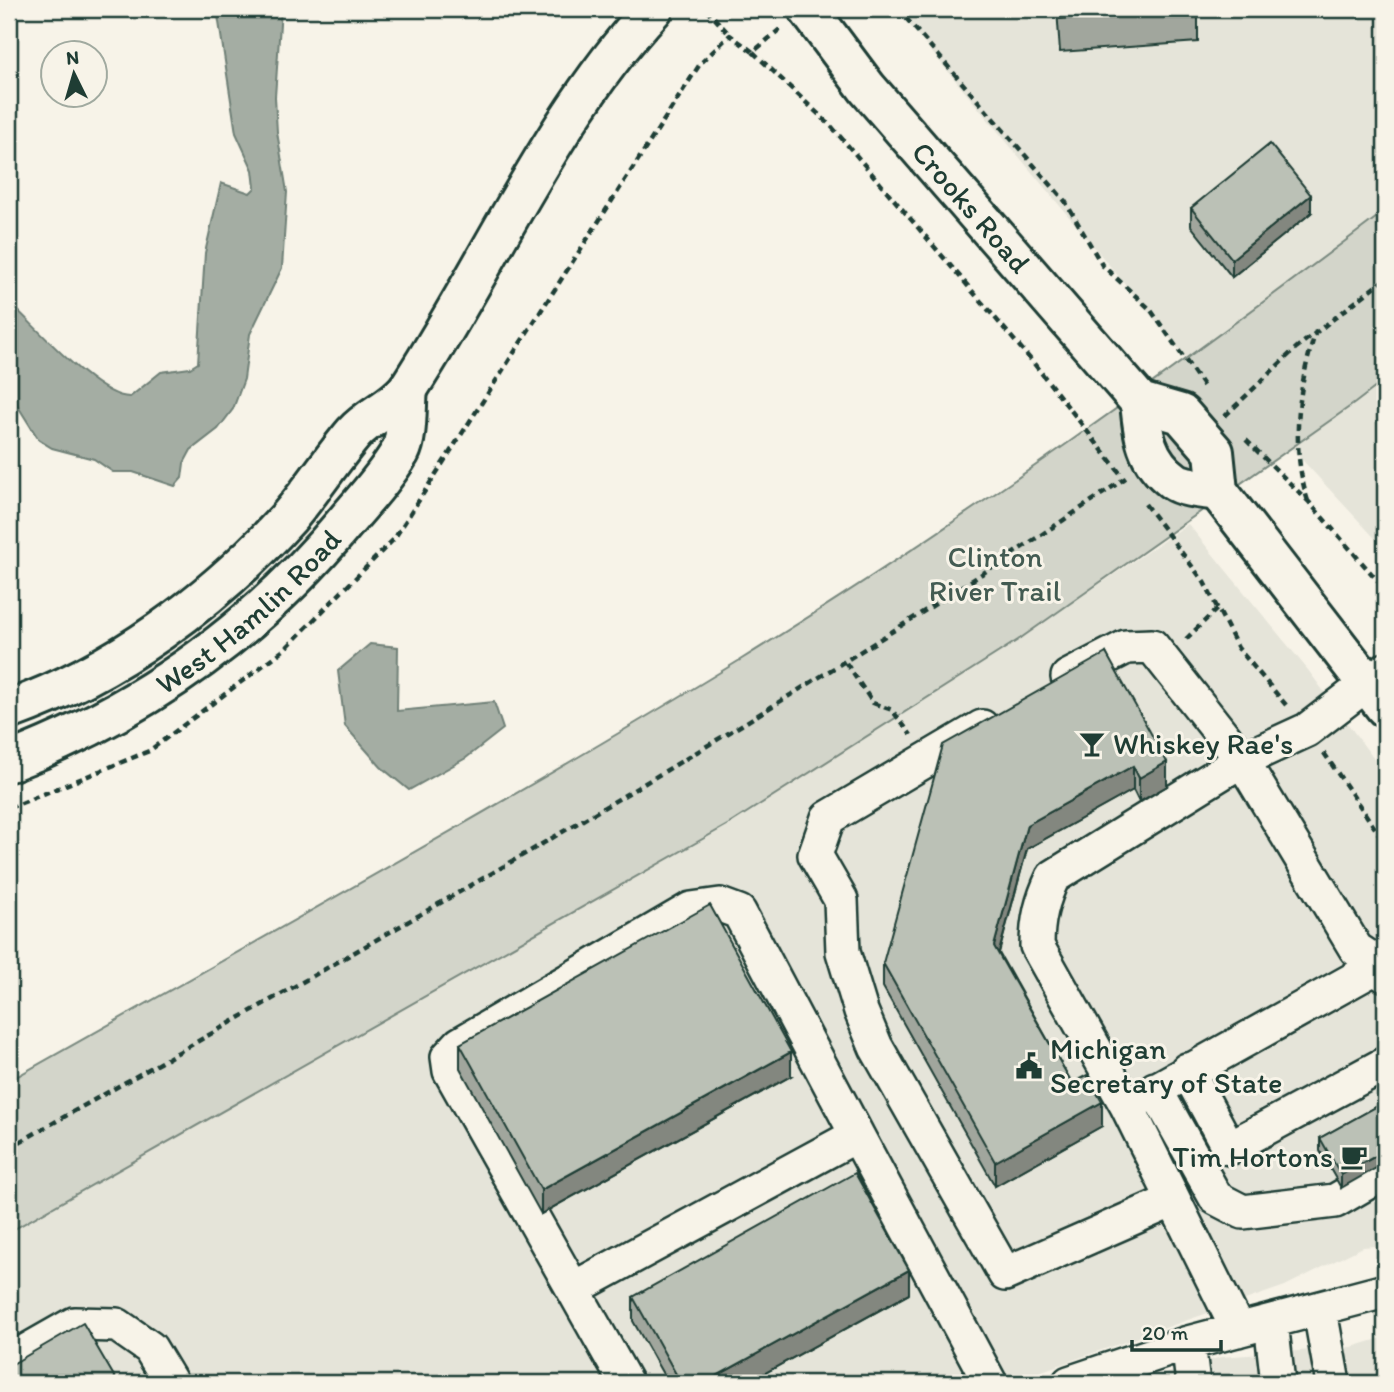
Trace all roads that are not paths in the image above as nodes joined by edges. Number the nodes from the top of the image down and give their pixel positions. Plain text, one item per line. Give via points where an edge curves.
1 (653, 9) edge
2 (808, 9) edge
3 (408, 389) junction
4 (1379, 687) edge
5 (1046, 690) edge
6 (9, 710) edge
7 (1009, 711) edge
8 (1242, 760) junction
9 (9, 762) edge
10 (1384, 967) edge
11 (1385, 1064) edge
12 (1187, 1070) junction
13 (1155, 1089) junction
14 (1126, 1106) junction
15 (857, 1135) junction
16 (1385, 1172) edge
17 (1171, 1201) junction
18 (573, 1289) junction
19 (1385, 1291) edge
20 (1320, 1311) junction
21 (1271, 1322) junction
22 (1238, 1330) junction
23 (1188, 1343) junction
24 (9, 1361) edge
25 (171, 1383) edge
26 (626, 1383) edge
27 (990, 1383) edge
28 (1069, 1383) edge
29 (1193, 1383) edge
30 (1278, 1383) edge
31 (1333, 1383) edge

1 - 3 main road, West Hamlin Road via 620,45 581,100
2 - 4 main road, Crooks Road via 867,88 1140,402 1181,414 1214,452 1218,491
3 - 6 main road, West Hamlin Road via 355,432 290,515 202,599 105,666
3 - 9 main road, West Hamlin Road via 401,450 320,553 276,597 235,634 150,695 57,744
4 - 8 street via 1307,730
5 - 8 street via 1126,648 1152,646
7 - 17 street via 828,818 814,855 841,900 843,952 861,1011 876,1047 1005,1274
8 - 10 street via 1356,949
8 - 14 street via 1053,877 1044,895 1037,946
10 - 12 street
11 - 12 street via 1229,1148
12 - 13 street
13 - 14 street
13 - 16 street via 1216,1198 1244,1212 1335,1201
14 - 17 street
15 - 18 street
15 - 18 street via 739,912 720,905 691,909 460,1044 448,1056 450,1071
15 - 27 street
17 - 22 street
18 - 26 street
19 - 20 street
20 - 21 street
20 - 31 street
21 - 22 street
21 - 30 street
22 - 23 street
23 - 28 street
23 - 29 street
24 - 25 street via 74,1324 117,1325 150,1348

